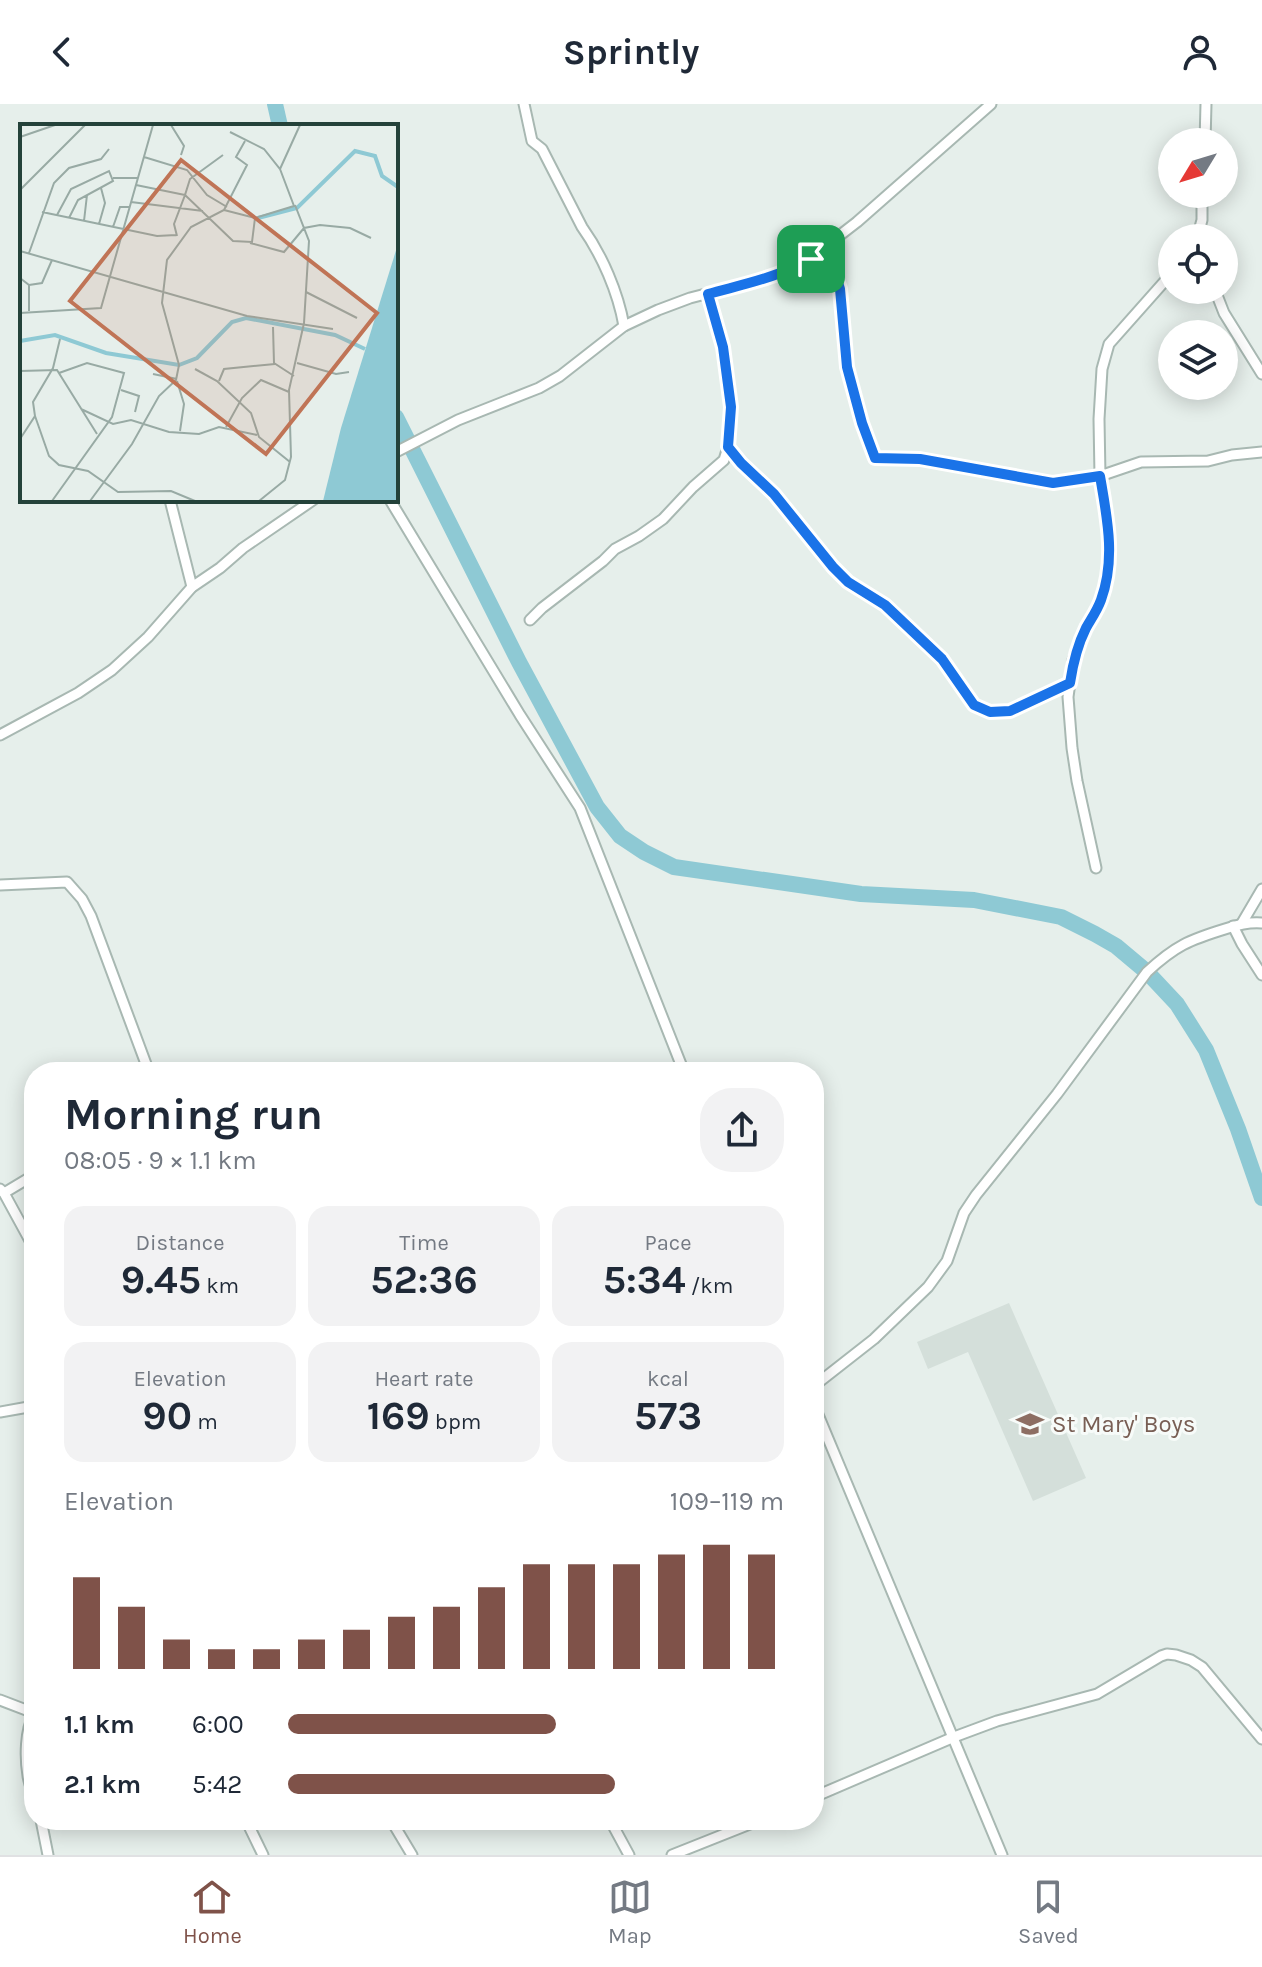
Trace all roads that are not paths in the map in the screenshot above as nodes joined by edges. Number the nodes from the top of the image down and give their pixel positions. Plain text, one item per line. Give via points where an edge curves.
1 (524, 104) edge
2 (991, 104) edge
3 (1206, 104) edge
4 (1205, 128) edge
5 (822, 249) junction
6 (1158, 289) edge
7 (708, 294) junction
8 (1220, 304) edge
9 (624, 326) junction
10 (1262, 374) edge
11 (728, 447) junction
12 (398, 451) edge
13 (1262, 452) edge
14 (1100, 476) junction
15 (171, 502) edge
16 (310, 502) edge
17 (391, 502) edge
18 (192, 587) junction
19 (530, 620) dead end
20 (1070, 683) junction
21 (0, 735) edge
22 (1096, 868) dead end
23 (0, 885) edge
24 (1262, 889) edge
25 (1262, 923) edge
26 (1238, 925) junction
27 (1262, 975) edge
28 (145, 1062) edge
29 (680, 1062) edge
30 (24, 1180) edge
31 (2, 1191) edge
32 (24, 1230) edge
33 (824, 1378) edge
34 (24, 1408) edge
35 (0, 1412) edge
36 (824, 1429) edge
37 (0, 1700) edge
38 (24, 1710) edge
39 (954, 1737) junction
40 (1262, 1739) edge
41 (824, 1793) edge
42 (43, 1830) edge
43 (251, 1830) edge
44 (397, 1830) edge
45 (615, 1830) edge
46 (735, 1830) edge
47 (48, 1855) edge
48 (263, 1855) edge
49 (412, 1855) edge
50 (629, 1855) edge
51 (672, 1855) edge
52 (1002, 1855) edge

1 - 9 street via 532,141 542,149 590,239 618,299
2 - 5 street
3 - 4 street
5 - 7 street via 787,271
5 - 14 street via 840,289 847,367 875,458 920,459 1053,483
6 - 14 street via 1105,353
7 - 9 street
7 - 11 street via 723,347 731,407
8 - 10 street
9 - 12 street via 539,388
11 - 19 street via 724,460 663,519 615,549
11 - 20 street via 841,575 885,605 942,659 974,705 990,712 1010,711
13 - 14 street via 1208,461 1141,462
14 - 20 street via 1110,550 1105,586 1073,660
15 - 18 street
16 - 18 street
17 - 29 street via 580,808
18 - 21 street via 112,670
20 - 22 street via 1072,748
23 - 28 street via 67,882 82,899
24 - 26 street
25 - 26 street
26 - 27 street via 1242,944
26 - 33 street via 1190,940 1147,972 976,1195 942,1271 874,1339
30 - 31 street
31 - 32 street
34 - 35 street
36 - 39 street
37 - 38 street
39 - 40 street via 1097,1694 1167,1654 1202,1667
39 - 41 street
39 - 52 street
42 - 47 street
43 - 48 street
44 - 49 street
45 - 50 street
46 - 51 street

